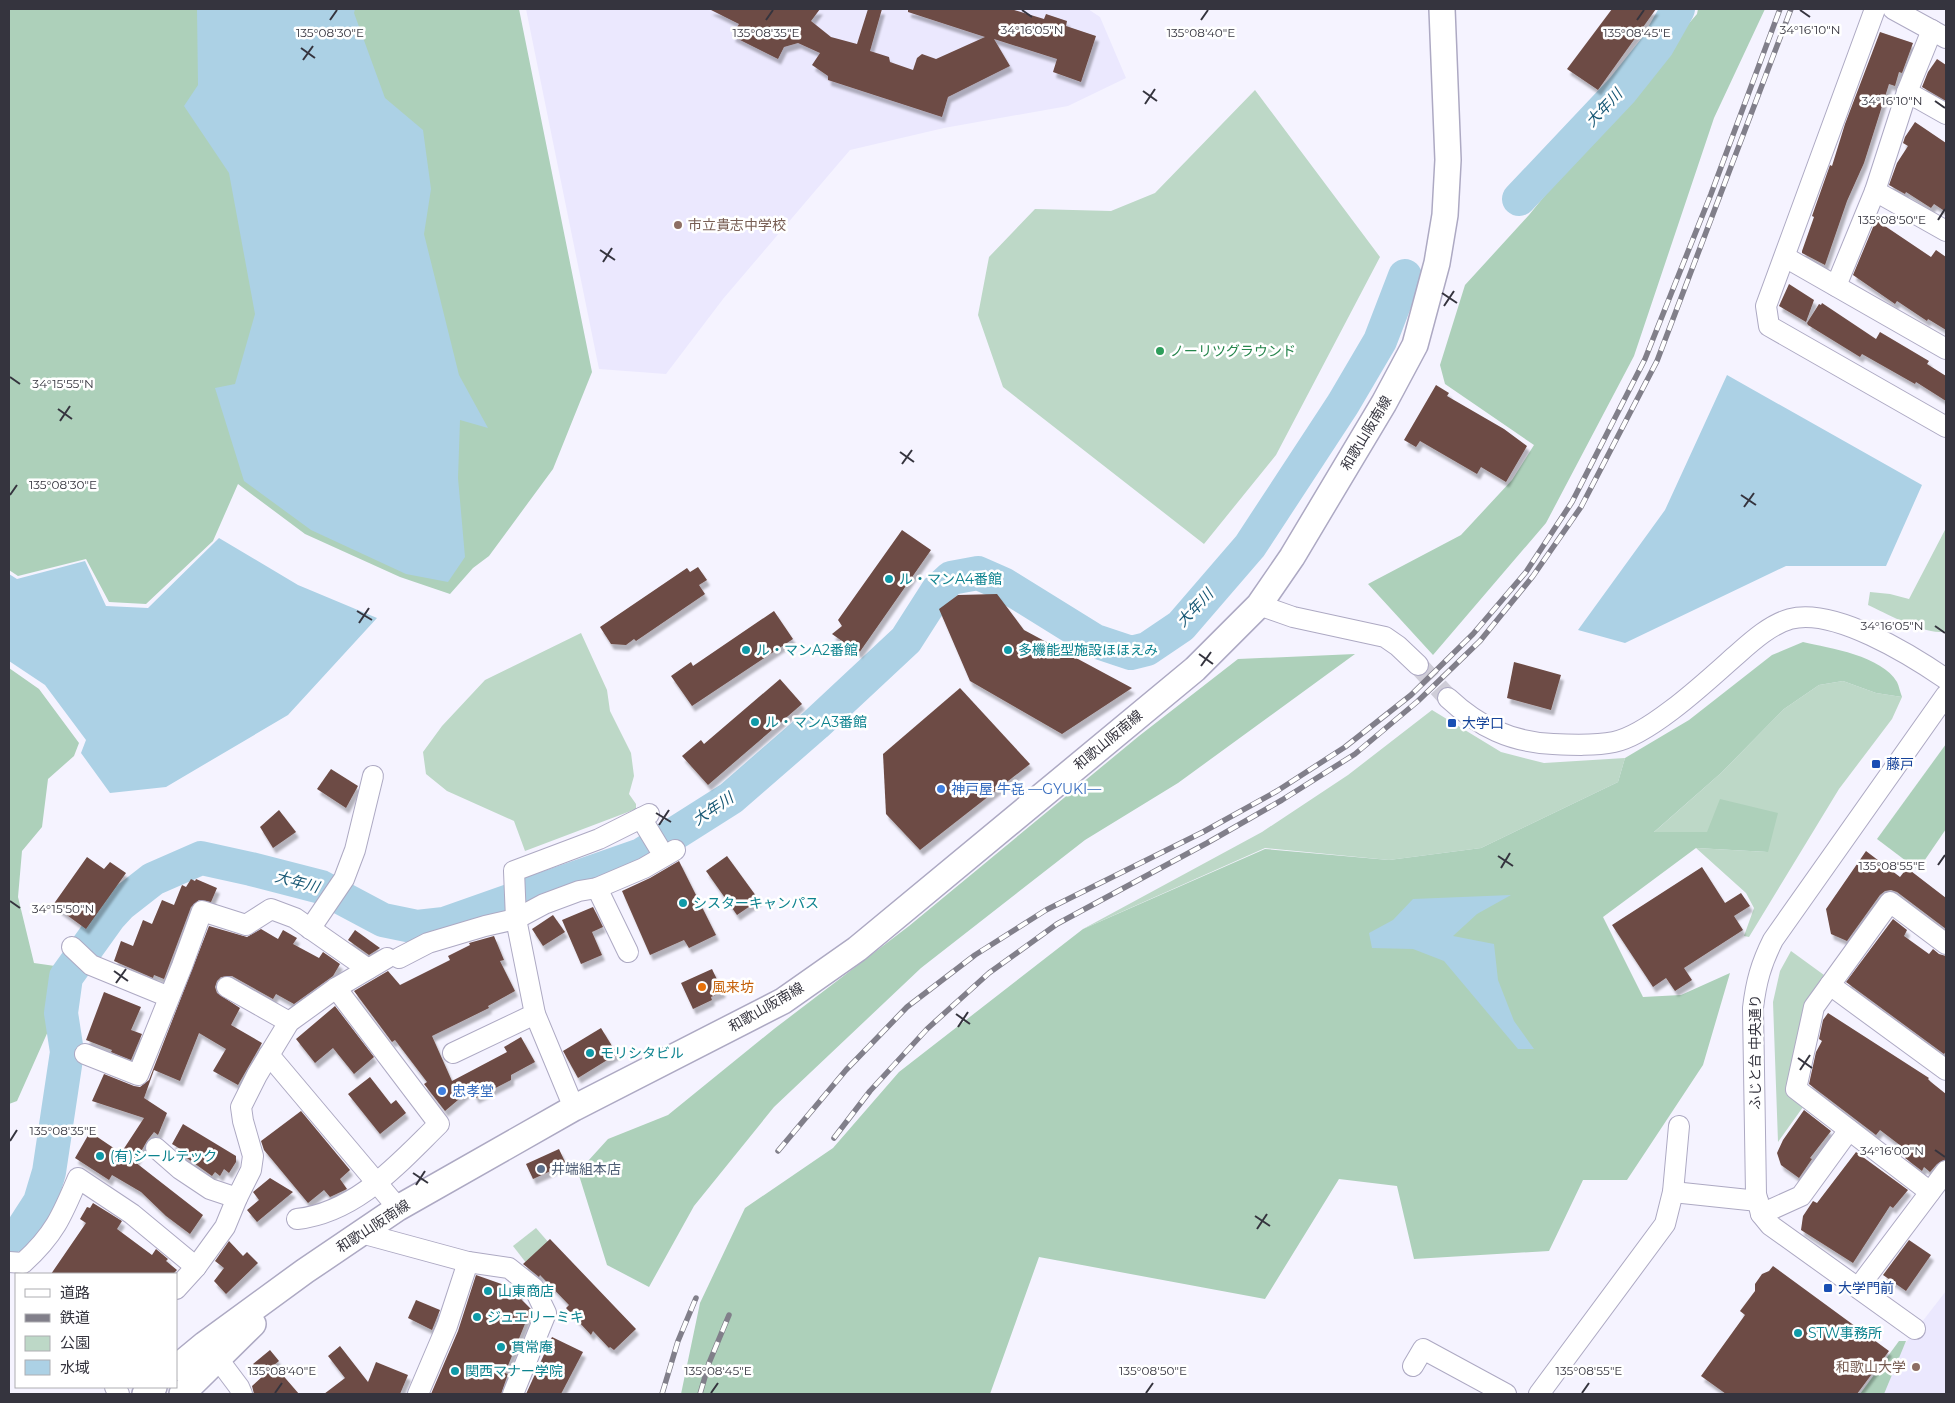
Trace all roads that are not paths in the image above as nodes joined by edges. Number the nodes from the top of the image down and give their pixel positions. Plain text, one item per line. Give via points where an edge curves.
1 (1442, 9) edge
2 (1875, 9) edge
3 (1894, 9) edge
4 (1939, 34) edge
5 (1907, 92) junction
6 (1946, 114) edge
7 (1875, 191) junction
8 (1946, 231) edge
9 (1785, 257) junction
10 (1836, 286) junction
11 (1946, 349) edge
12 (1946, 427) edge
13 (1259, 605) junction
14 (1418, 665) tunnel mouth
15 (1946, 679) edge
16 (1946, 695) edge
17 (1448, 698) tunnel mouth
18 (373, 776) dead end
19 (597, 888) junction
20 (516, 916) junction
21 (310, 929) junction
22 (1946, 944) edge
23 (72, 946) dead end
24 (628, 952) dead end
25 (368, 969) junction
26 (1830, 985) junction
27 (227, 987) dead end
28 (336, 988) junction
29 (169, 997) junction
30 (535, 1014) junction
31 (289, 1022) junction
32 (453, 1053) dead end
33 (85, 1054) dead end
34 (269, 1055) junction
35 (1946, 1070) edge
36 (574, 1108) junction
37 (1679, 1126) dead end
38 (1849, 1130) junction
39 (156, 1148) dead end
40 (1946, 1170) edge
41 (376, 1184) junction
42 (1673, 1192) junction
43 (1930, 1192) junction
44 (237, 1198) junction
45 (398, 1208) junction
46 (1759, 1208) junction
47 (297, 1219) dead end
48 (361, 1234) junction
49 (9, 1262) edge
50 (468, 1262) junction
51 (196, 1267) junction
52 (305, 1271) junction
53 (178, 1287) edge
54 (1858, 1288) junction
55 (1915, 1329) dead end
56 (218, 1359) junction
57 (178, 1366) edge
58 (1413, 1366) dead end
59 (182, 1394) edge
60 (242, 1394) edge
61 (418, 1394) edge
62 (513, 1394) edge
63 (1506, 1394) edge
64 (1539, 1394) edge

1 - 13 main road, 和歌山阪南線 via 1448,160 1446,215 1415,345 1292,557
2 - 9 street
3 - 4 street
4 - 5 street
5 - 6 street
5 - 7 street
7 - 8 street
7 - 10 street
9 - 10 street
9 - 12 street via 1766,306 1769,326
10 - 11 street
13 - 14 street via 1293,617 1385,637
13 - 36 main road, 和歌山阪南線 via 1195,669 857,949 783,1001
15 - 17 street via 1895,647 1841,623 1818,618 1790,619 1744,648 1694,692 1644,729 1615,742 1591,745 1530,743 1489,728
16 - 46 street, ふじと台 中央通り via 1788,917 1761,965 1753,1008 1756,1194
18 - 21 street via 355,850 344,879
19 - 20 street via 579,891
19 - 20 street via 670,853 645,816 599,839 514,870
19 - 24 street
20 - 25 street via 428,943
20 - 30 street
21 - 25 street
21 - 29 street via 295,918 271,909 246,925 202,911
22 - 26 street via 1890,902
23 - 29 street via 91,966
25 - 28 street
26 - 35 street
26 - 38 street via 1814,1007 1796,1089
27 - 31 street
28 - 31 street
28 - 41 street via 440,1124
29 - 33 street via 138,1075
30 - 32 street
30 - 36 street
31 - 34 street
34 - 41 street
34 - 44 street via 241,1107 253,1156 251,1170
36 - 45 main road, 和歌山阪南線
37 - 42 street
38 - 43 street
38 - 46 street via 1801,1196
39 - 44 street via 210,1189
40 - 43 street
41 - 45 street
41 - 47 street via 343,1206
42 - 46 street
42 - 64 street via 1665,1224
43 - 54 street
44 - 51 street via 225,1227
45 - 48 main road, 和歌山阪南線
46 - 54 street via 1770,1225
48 - 50 street
48 - 52 main road, 和歌山阪南線
49 - 51 street via 23,1262 42,1245 62,1217 78,1178 132,1214
50 - 61 street via 447,1326
50 - 62 street via 509,1268 534,1288 546,1313
51 - 53 street
52 - 56 main road, 和歌山阪南線
52 - 57 main road, 和歌山阪南線
54 - 55 street
56 - 59 main road, 和歌山阪南線
56 - 60 street
58 - 63 street via 1423,1349

